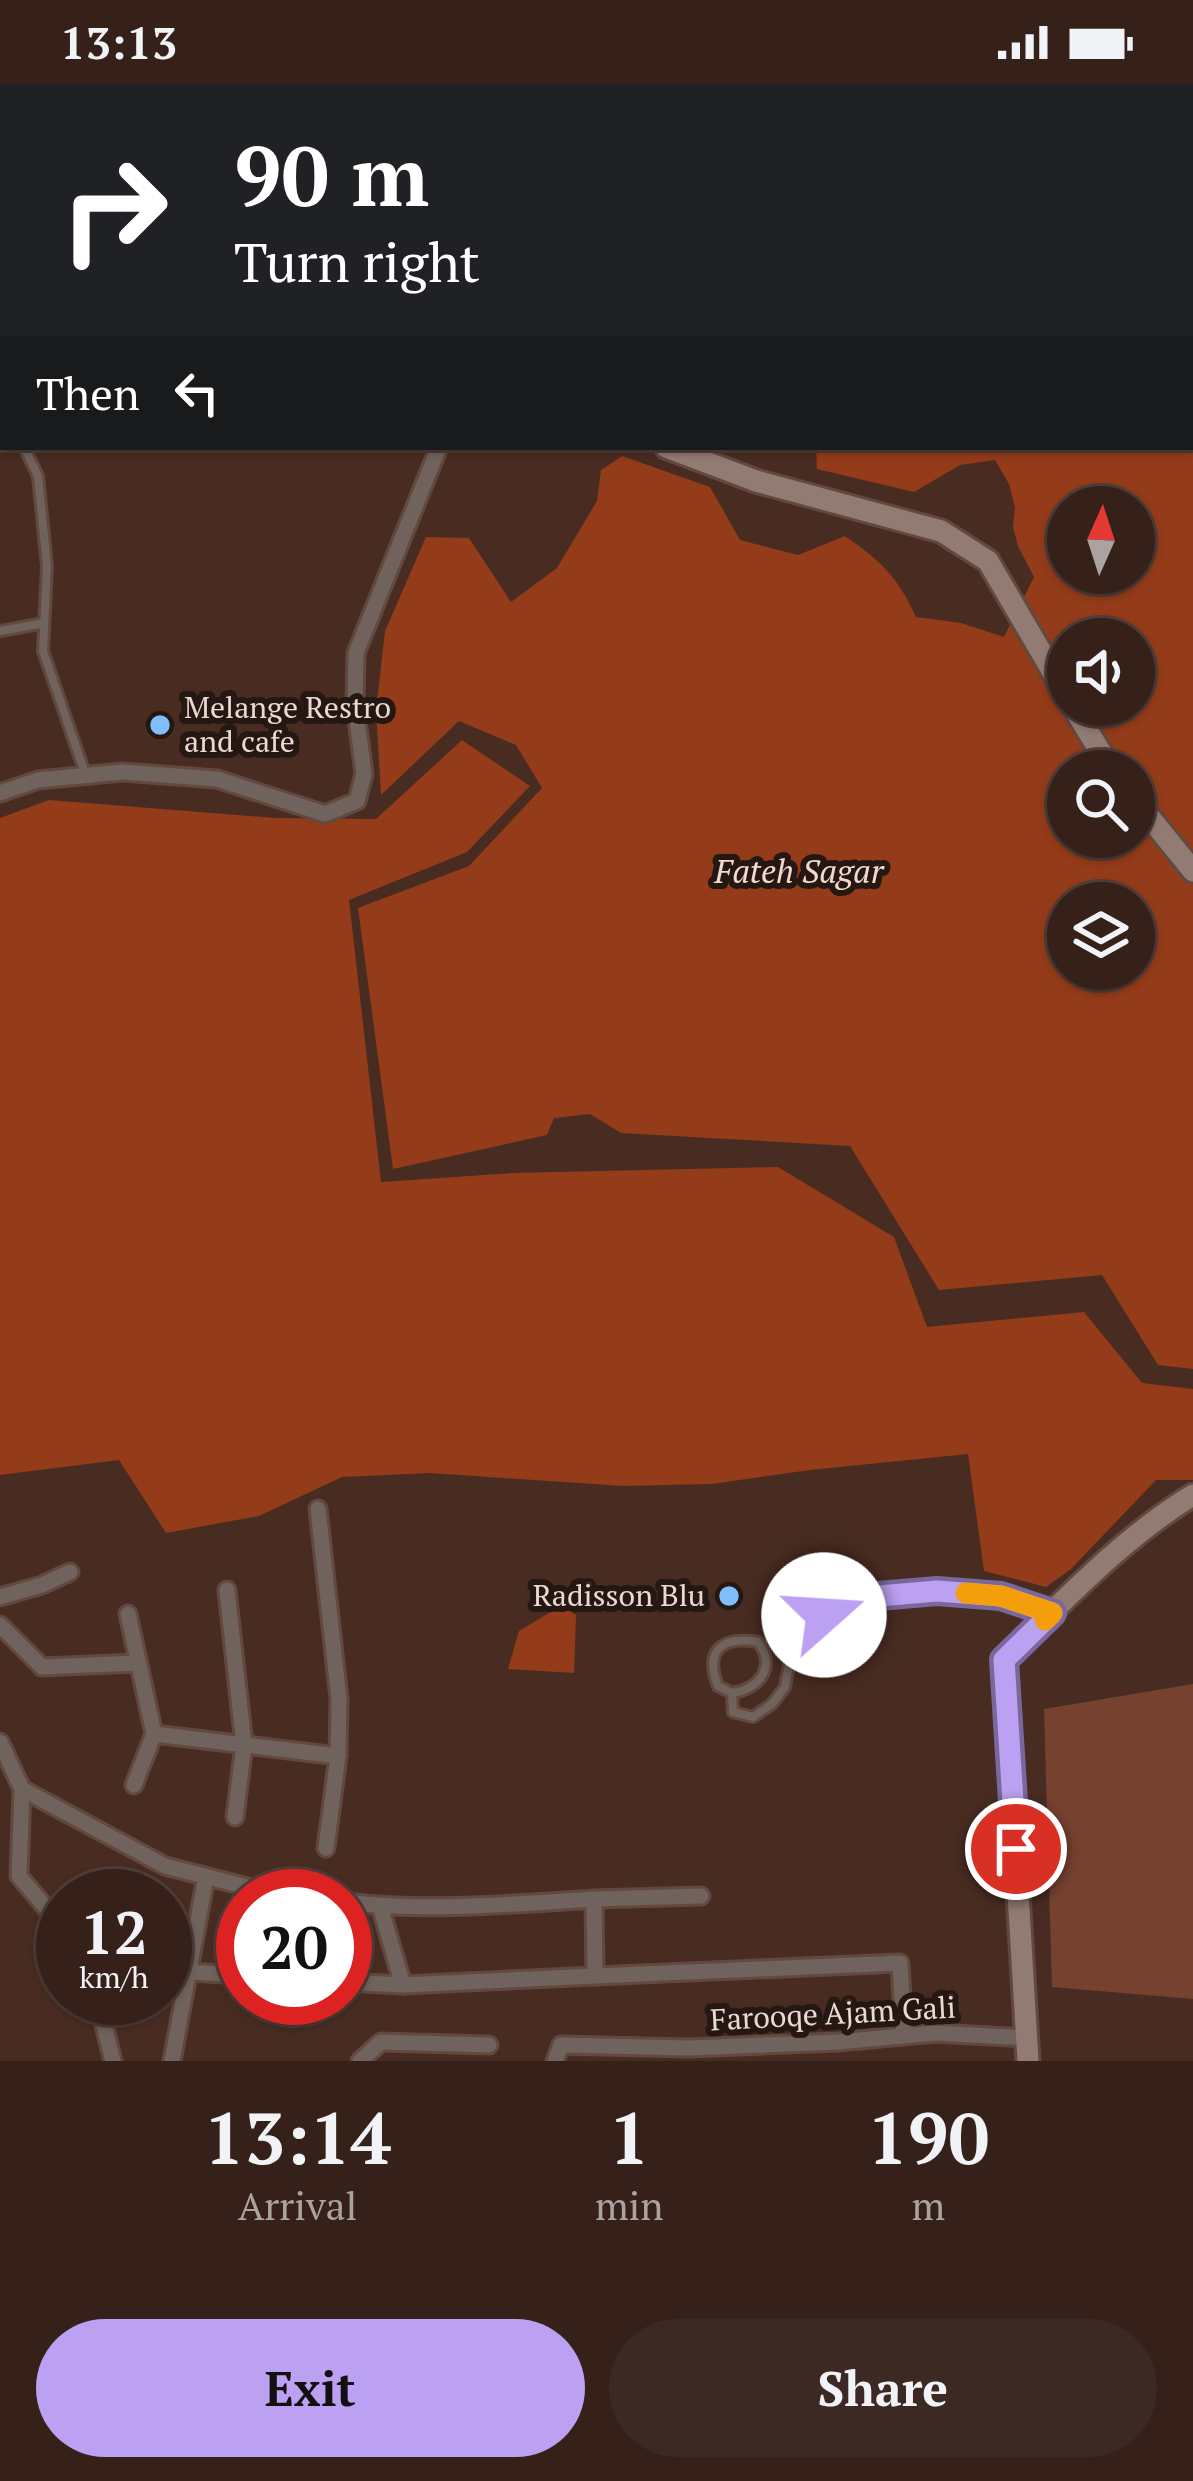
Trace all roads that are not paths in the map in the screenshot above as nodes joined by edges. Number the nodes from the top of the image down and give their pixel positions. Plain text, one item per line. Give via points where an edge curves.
1 (25, 450) edge
2 (438, 450) edge
3 (674, 450) edge
4 (44, 623) junction
5 (0, 631) edge
6 (1047, 663) edge
7 (86, 776) junction
8 (0, 793) edge
9 (1155, 824) edge
10 (1193, 871) edge
11 (1193, 1495) edge
12 (318, 1509) dead end
13 (70, 1572) dead end
14 (227, 1590) dead end
15 (0, 1598) edge
16 (1052, 1613) junction
17 (128, 1614) dead end
18 (0, 1625) edge
19 (137, 1663) junction
20 (731, 1693) junction
21 (154, 1734) junction
22 (0, 1742) edge
23 (244, 1745) junction
24 (338, 1756) junction
25 (134, 1785) dead end
26 (22, 1789) junction
27 (235, 1817) dead end
28 (326, 1848) dead end
29 (206, 1876) junction
30 (216, 1879) edge
31 (36, 1896) edge
32 (701, 1896) dead end
33 (594, 1899) junction
34 (372, 1905) edge
35 (380, 1906) junction
36 (192, 1955) edge
37 (596, 1976) junction
38 (372, 1983) edge
39 (403, 1985) junction
40 (104, 2025) edge
41 (179, 2025) edge
42 (904, 2036) junction
43 (489, 2045) dead end
44 (1028, 2050) edge
45 (113, 2061) edge
46 (172, 2061) edge
47 (360, 2061) edge
48 (555, 2061) edge

1 - 4 lane via 38,476
2 - 7 street via 356,653 364,774 357,801 325,814 217,778
3 - 6 street via 940,531 988,561
4 - 5 lane
4 - 7 lane via 43,651
7 - 8 street
9 - 10 street
11 - 16 street
12 - 24 street via 340,1699
13 - 15 street
14 - 23 street
16 - 20 lane via 1001,1596 937,1591 844,1599 804,1631 772,1704 753,1717 733,1712
16 - 44 street via 1004,1660
17 - 19 street
18 - 19 street via 42,1667
19 - 21 street
20 - 20 lane via 718,1686 715,1653 739,1639 758,1642 765,1651 760,1679
21 - 23 street
21 - 25 street
22 - 26 street
23 - 24 street
23 - 27 street
24 - 28 street
26 - 29 street via 165,1866
26 - 31 street via 19,1876
29 - 30 street
29 - 36 street
32 - 33 street
33 - 35 street
33 - 37 street
34 - 35 street
35 - 39 street
37 - 39 street
37 - 42 street via 900,1963
38 - 39 street
40 - 45 street
41 - 46 street
42 - 44 street, Farooqe Ajam Gali via 935,2033
42 - 48 street, Farooqe Ajam Gali via 560,2044
43 - 47 street via 381,2042

